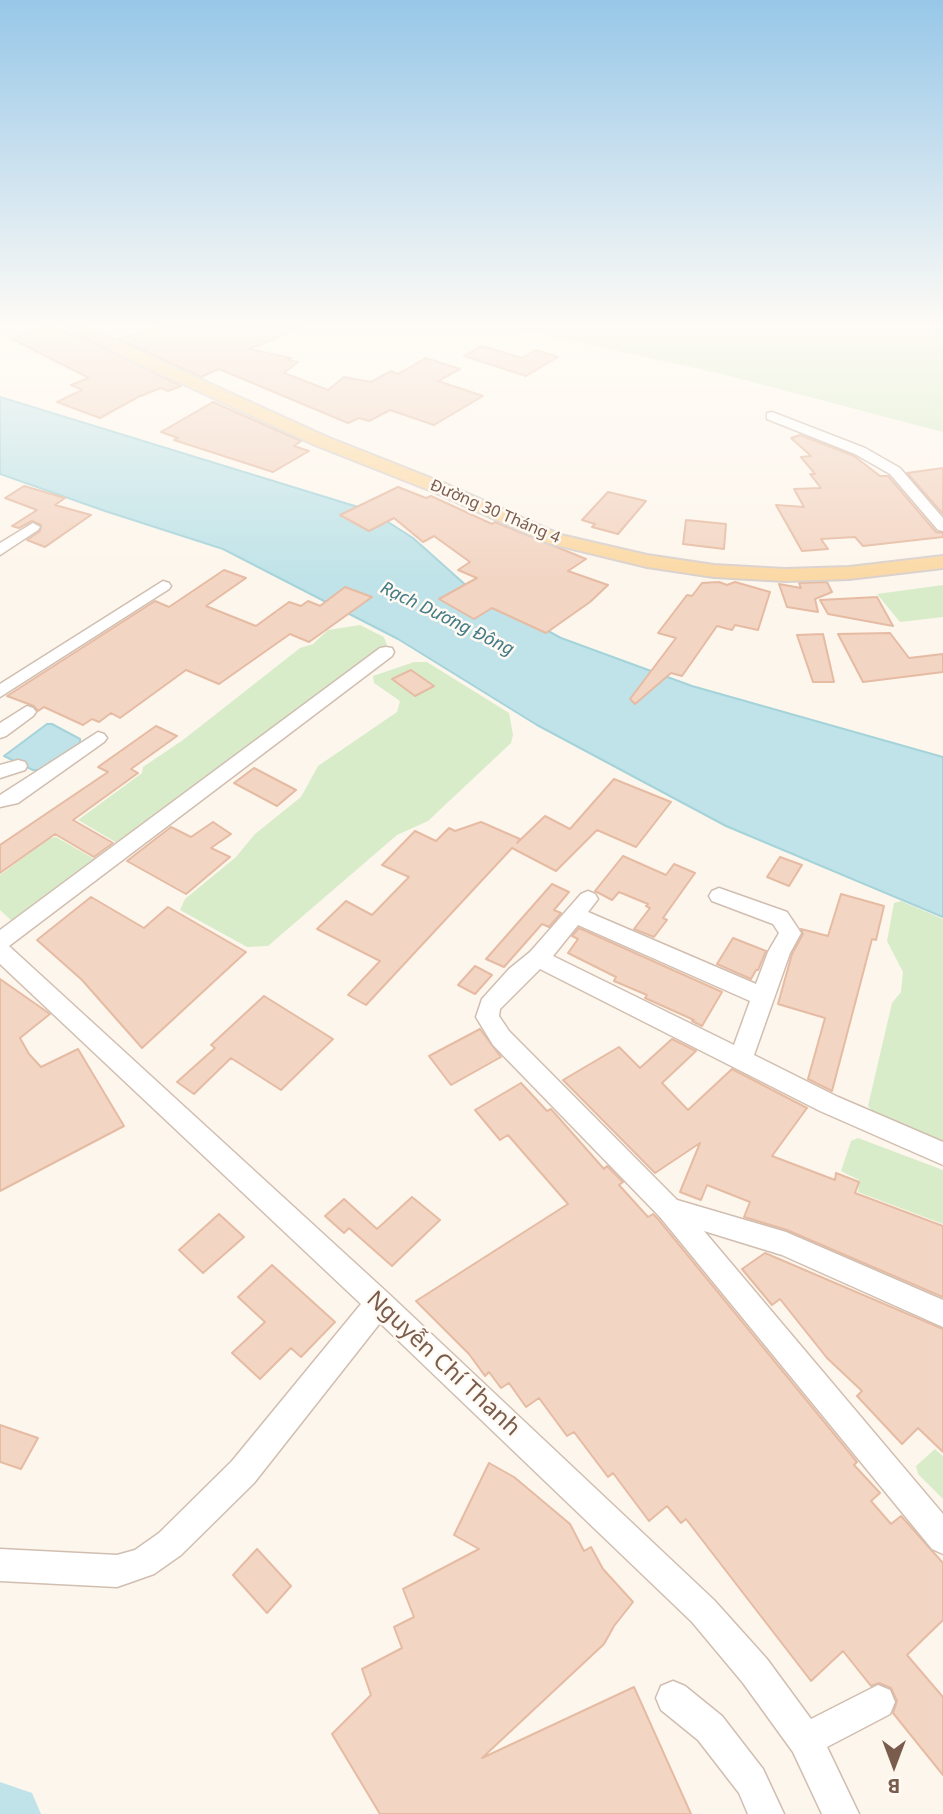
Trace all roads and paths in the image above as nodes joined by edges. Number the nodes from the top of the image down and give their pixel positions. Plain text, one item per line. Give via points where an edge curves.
1 (273, 412) edge
2 (772, 416) dead end
3 (33, 527) dead end
4 (943, 527) edge
5 (943, 548) edge
6 (0, 550) edge
7 (943, 562) edge
8 (837, 568) junction
9 (163, 586) dead end
10 (386, 652) dead end
11 (0, 692) edge
12 (27, 712) dead end
13 (0, 732) edge
14 (98, 738) dead end
15 (0, 801) edge
16 (719, 896) dead end
17 (0, 941) edge
18 (0, 951) edge
19 (538, 958) junction
20 (762, 996) junction
21 (740, 1061) junction
22 (943, 1154) edge
23 (669, 1209) junction
24 (379, 1303) junction
25 (943, 1314) edge
26 (943, 1538) edge
27 (0, 1565) edge
28 (673, 1698) dead end
29 (878, 1702) dead end
30 (805, 1740) junction
31 (766, 1814) edge
32 (841, 1814) edge

1 - 8 main road, Đường 30 Tháng 4 via 440,488 648,561 714,572 785,575
2 - 4 street via 895,471
3 - 6 street
5 - 8 main road, Đường 30 Tháng 4
7 - 8 main road, Đường 30 Tháng 4
9 - 11 street
10 - 17 street
12 - 13 street
14 - 15 street
16 - 20 street via 780,918 789,928
18 - 24 street, Nguyễn Chí Thanh
19 - 20 street via 581,907
19 - 21 street
19 - 23 street via 489,1005 490,1025
20 - 21 street
21 - 22 street
23 - 25 street via 786,1244
23 - 26 street
24 - 27 street via 243,1472 170,1544 143,1563 117,1571
24 - 30 street, Nguyễn Chí Thanh via 703,1611 755,1671
28 - 31 street via 710,1728 751,1781
29 - 30 street
30 - 32 street, Nguyễn Chí Thanh

